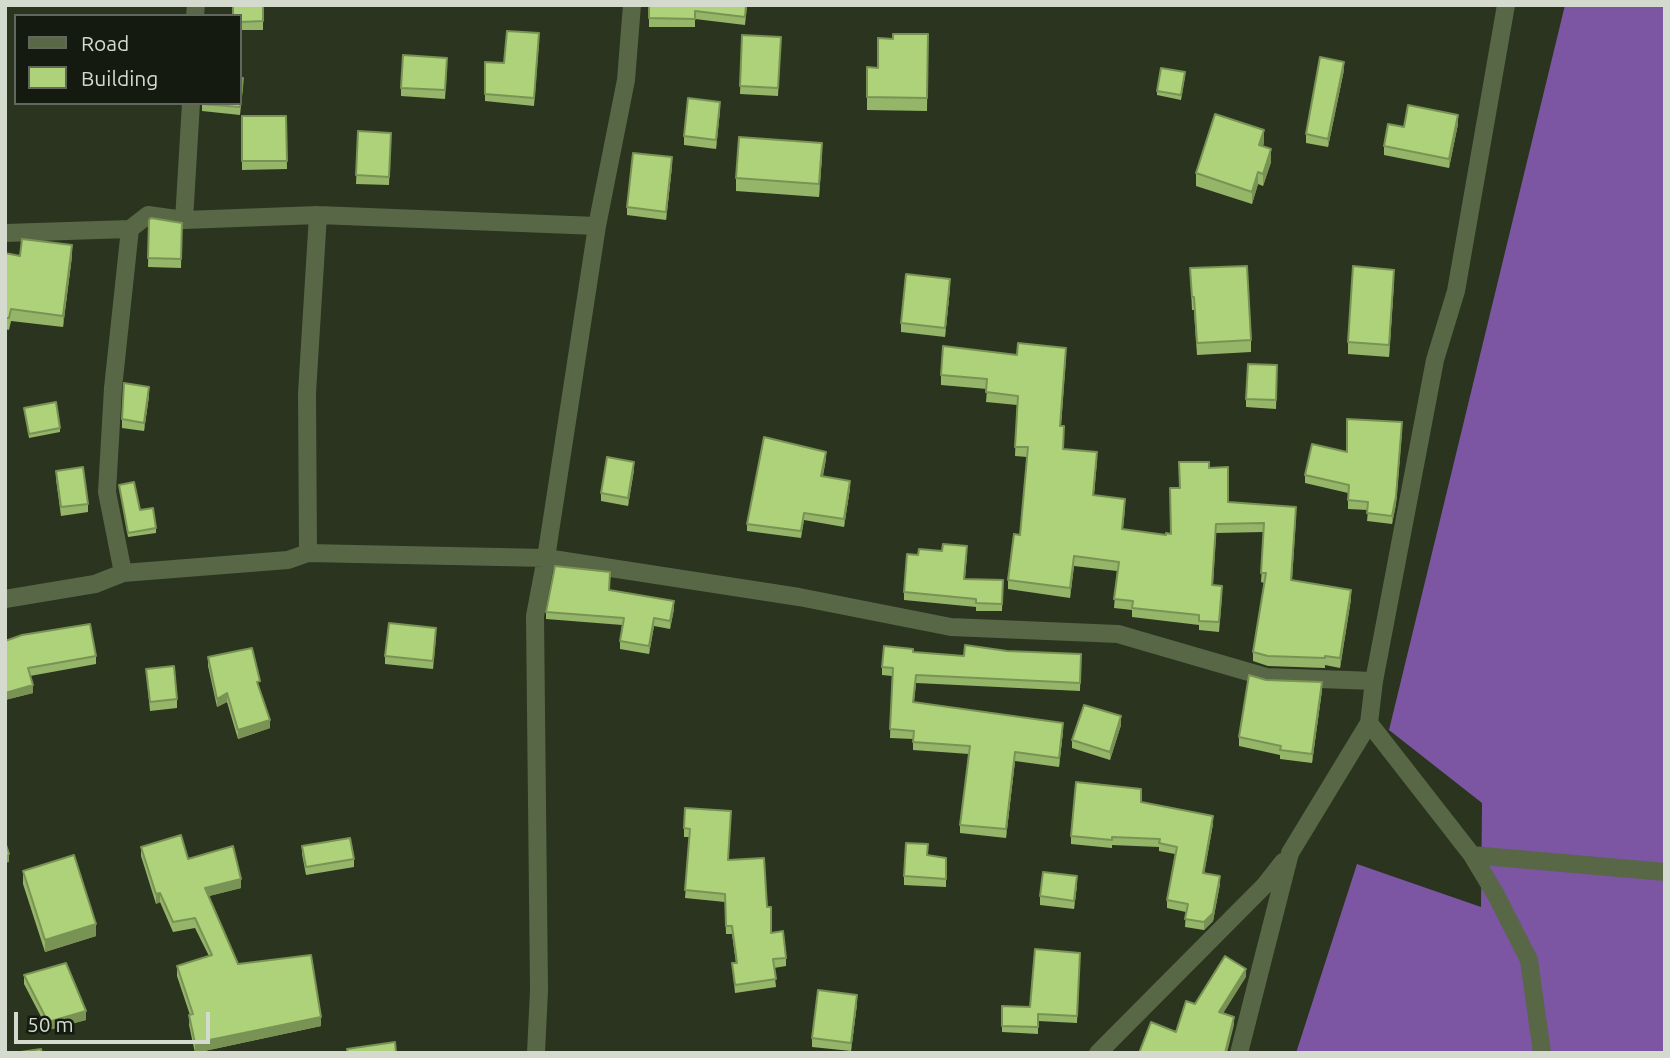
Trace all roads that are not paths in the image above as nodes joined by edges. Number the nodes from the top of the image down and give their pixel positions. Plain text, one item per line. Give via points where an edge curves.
1 (632, 5) edge
2 (1506, 5) edge
3 (191, 105) edge
4 (318, 215) junction
5 (184, 220) junction
6 (597, 226) junction
7 (130, 229) junction
8 (5, 233) edge
9 (308, 553) junction
10 (546, 558) junction
11 (123, 573) junction
12 (5, 600) edge
13 (1374, 681) junction
14 (1369, 723) junction
15 (1290, 853) junction
16 (1472, 855) junction
17 (1665, 872) edge
18 (536, 1053) edge
19 (1098, 1053) edge
20 (1238, 1053) edge
21 (1542, 1053) edge

1 - 6 street via 626,80
2 - 13 street via 1456,290 1435,360
3 - 5 street
4 - 5 street
4 - 6 street
4 - 9 street via 307,393
5 - 7 street via 148,215
6 - 10 street
7 - 8 street
7 - 11 street via 107,492
9 - 10 street
9 - 11 street via 288,560
10 - 13 street via 799,597 951,627 1118,634 1266,677
10 - 18 street via 535,616
11 - 12 street via 95,584
13 - 14 street
14 - 15 street
14 - 16 street
15 - 19 street via 1265,885
15 - 20 street
16 - 17 street
16 - 21 street via 1529,960

